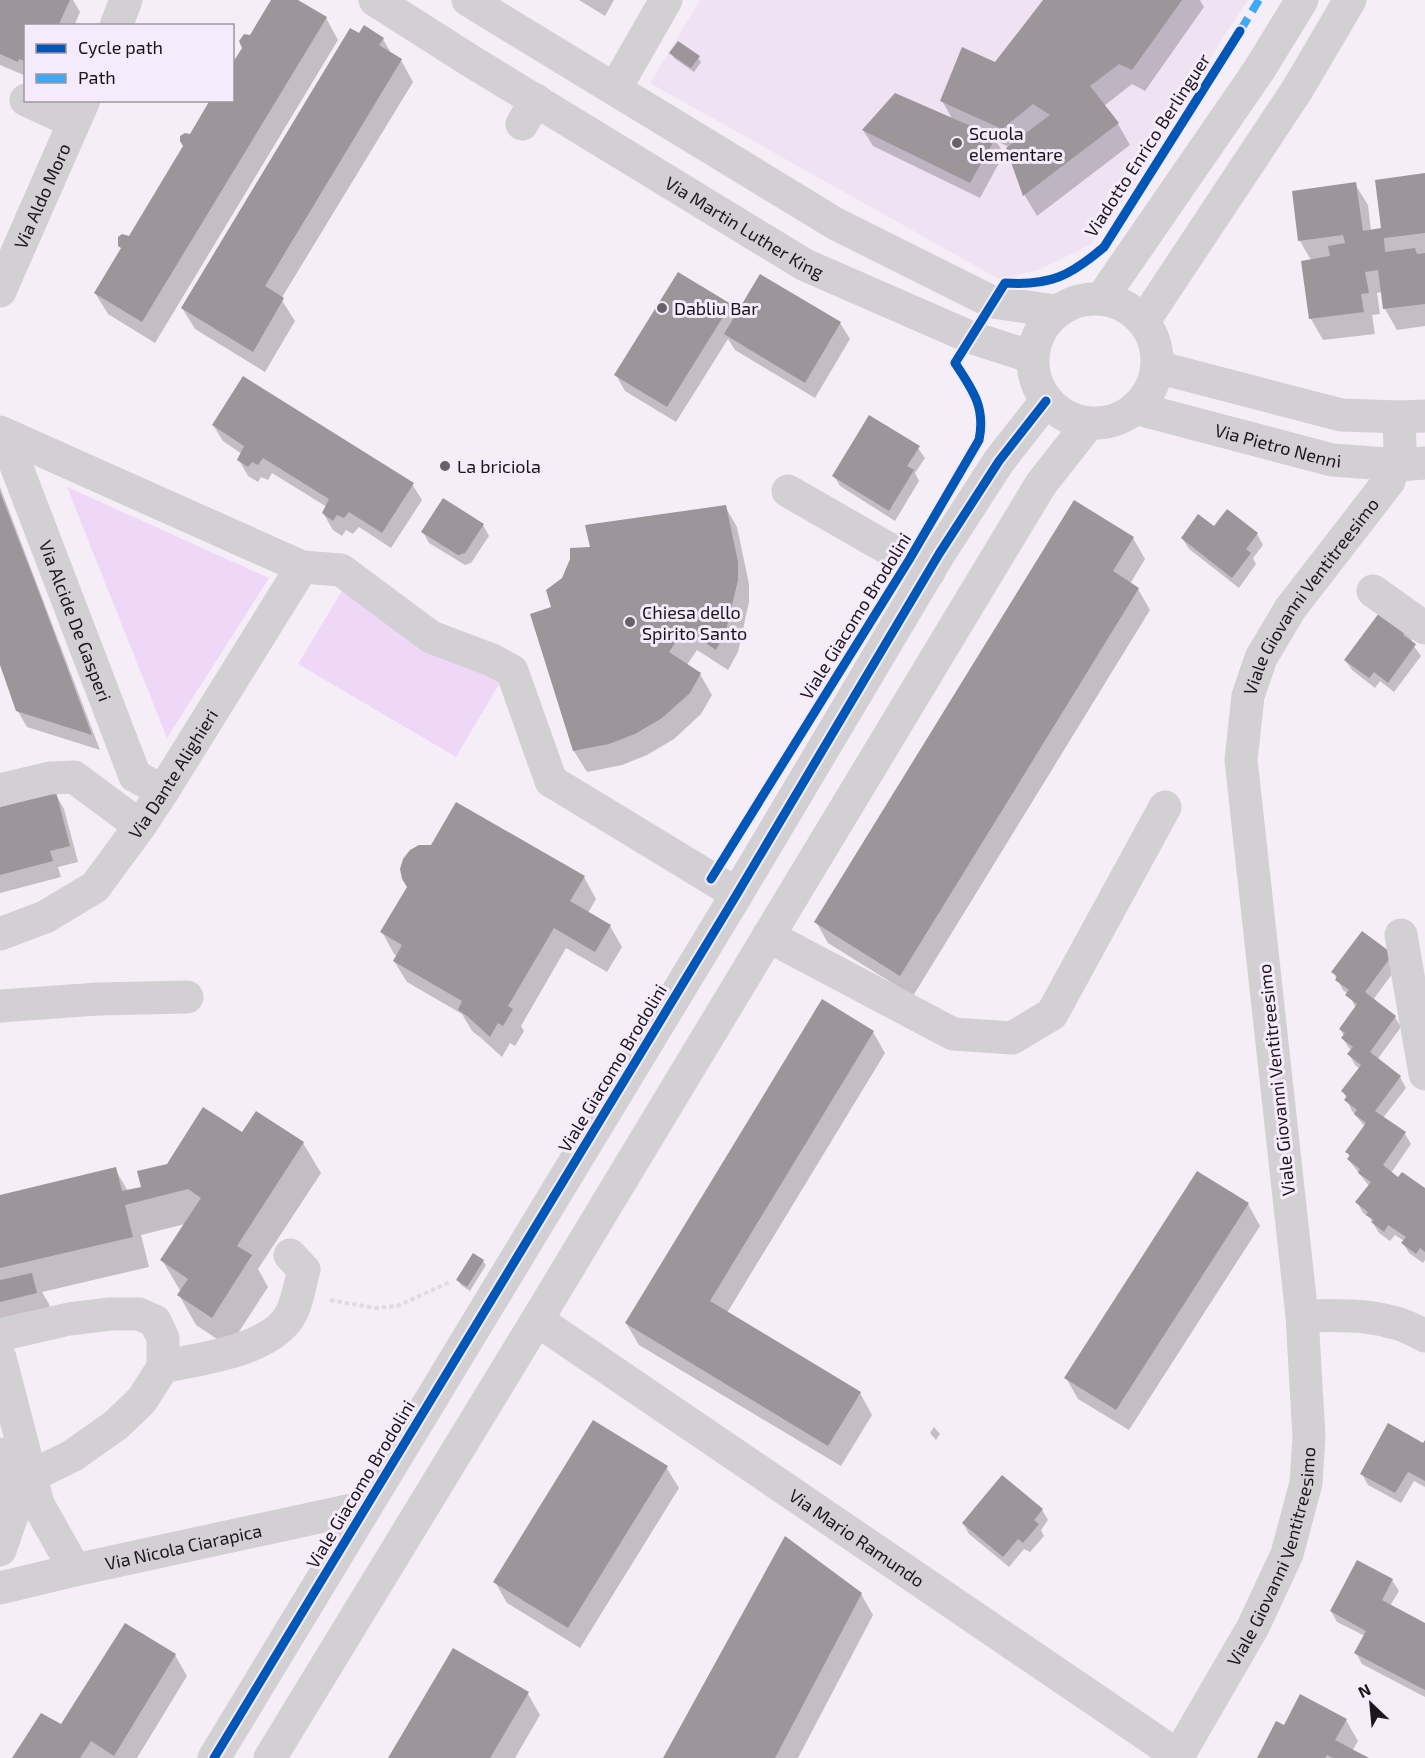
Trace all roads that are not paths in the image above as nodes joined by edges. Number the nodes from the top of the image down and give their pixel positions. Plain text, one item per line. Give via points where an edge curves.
1 (126, 0) edge
2 (375, 0) edge
3 (468, 0) edge
4 (666, 0) edge
5 (1302, 0) edge
6 (1350, 0) edge
7 (503, 21) junction
8 (117, 24) edge
9 (474, 63) junction
10 (1259, 70) junction
11 (0, 88) edge
12 (615, 89) junction
13 (1297, 90) junction
14 (24, 99) edge
15 (36, 102) edge
16 (79, 111) edge
17 (0, 291) edge
18 (1102, 298) junction
19 (1056, 311) junction
20 (1144, 321) junction
21 (1032, 357) junction
22 (1157, 367) junction
23 (1046, 401) junction
24 (1135, 408) junction
25 (1412, 417) edge
26 (1089, 423) junction
27 (2, 433) edge
28 (1410, 464) edge
29 (788, 491) dead end
30 (302, 567) junction
31 (929, 572) junction
32 (1373, 591) dead end
33 (1425, 628) edge
34 (0, 790) edge
35 (163, 791) junction
36 (1165, 807) dead end
37 (140, 826) junction
38 (737, 894) junction
39 (0, 934) edge
40 (1401, 935) dead end
41 (768, 936) junction
42 (187, 997) dead end
43 (0, 1006) edge
44 (1425, 1074) edge
45 (290, 1255) dead end
46 (1302, 1316) junction
47 (537, 1320) junction
48 (0, 1335) edge
49 (1425, 1336) edge
50 (0, 1358) edge
51 (163, 1367) junction
52 (9, 1473) edge
53 (365, 1508) junction
54 (0, 1550) edge
55 (75, 1570) junction
56 (0, 1588) edge
57 (1177, 1757) edge
58 (214, 1758) edge
59 (270, 1758) edge

1 - 8 street
2 - 9 street, Via Martin Luther King
3 - 7 street
4 - 12 street
5 - 10 street
6 - 13 street
7 - 9 street
7 - 12 street
9 - 21 street, Via Martin Luther King via 529,112 596,154 805,265 970,337
10 - 13 street
10 - 18 street
11 - 14 street
12 - 19 street via 836,224 992,302
13 - 20 street
15 - 16 street
16 - 17 street, Via Aldo Moro
18 - 19 street via 1086,298
18 - 20 street via 1118,302
19 - 21 street via 1035,340
20 - 22 street via 1152,335
21 - 23 street via 1033,373
22 - 24 street via 1154,382
22 - 25 street via 1341,415
23 - 26 street via 1065,416
23 - 31 street, Viale Giacomo Brodolini via 999,461
24 - 26 street via 1106,422
24 - 28 street, Via Pietro Nenni via 1332,460
25 - 28 street, Viale Giovanni Ventitreesimo via 1400,449
26 - 41 street via 1041,484
27 - 30 street, Via Alcide De Gasperi
27 - 35 street, Via Alcide De Gasperi via 135,776
28 - 46 street, Viale Giovanni Ventitreesimo via 1389,480 1290,609 1261,658 1248,696 1241,760
29 - 31 street
30 - 35 street, Via Dante Alighieri
30 - 38 street, Via Alcide De Gasperi via 341,570 432,637 512,671 551,781
31 - 38 street, Viale Giacomo Brodolini
32 - 33 street
34 - 37 street via 50,778 74,777
35 - 37 street, Via Dante Alighieri
36 - 41 street via 1052,1014 1012,1038 953,1034
37 - 39 street, Via Dante Alighieri via 95,886 45,917
38 - 53 street, Viale Giacomo Brodolini
40 - 44 street
41 - 47 street
42 - 43 street
45 - 51 street via 304,1270 292,1313 277,1333 252,1346
46 - 49 street via 1357,1315 1410,1326
46 - 57 street, Viale Giovanni Ventitreesimo via 1309,1437 1306,1483 1287,1554 1253,1627
47 - 57 street, Via Mario Ramundo
47 - 59 street
48 - 51 street via 69,1319 139,1314 155,1321 164,1338
50 - 52 street
51 - 52 street via 142,1400 116,1425 72,1456
52 - 54 street via 14,1510
52 - 55 street via 38,1504
53 - 55 street, Via Nicola Ciarapica
53 - 58 street, Viale Giacomo Brodolini
55 - 56 street, Via Nicola Ciarapica

